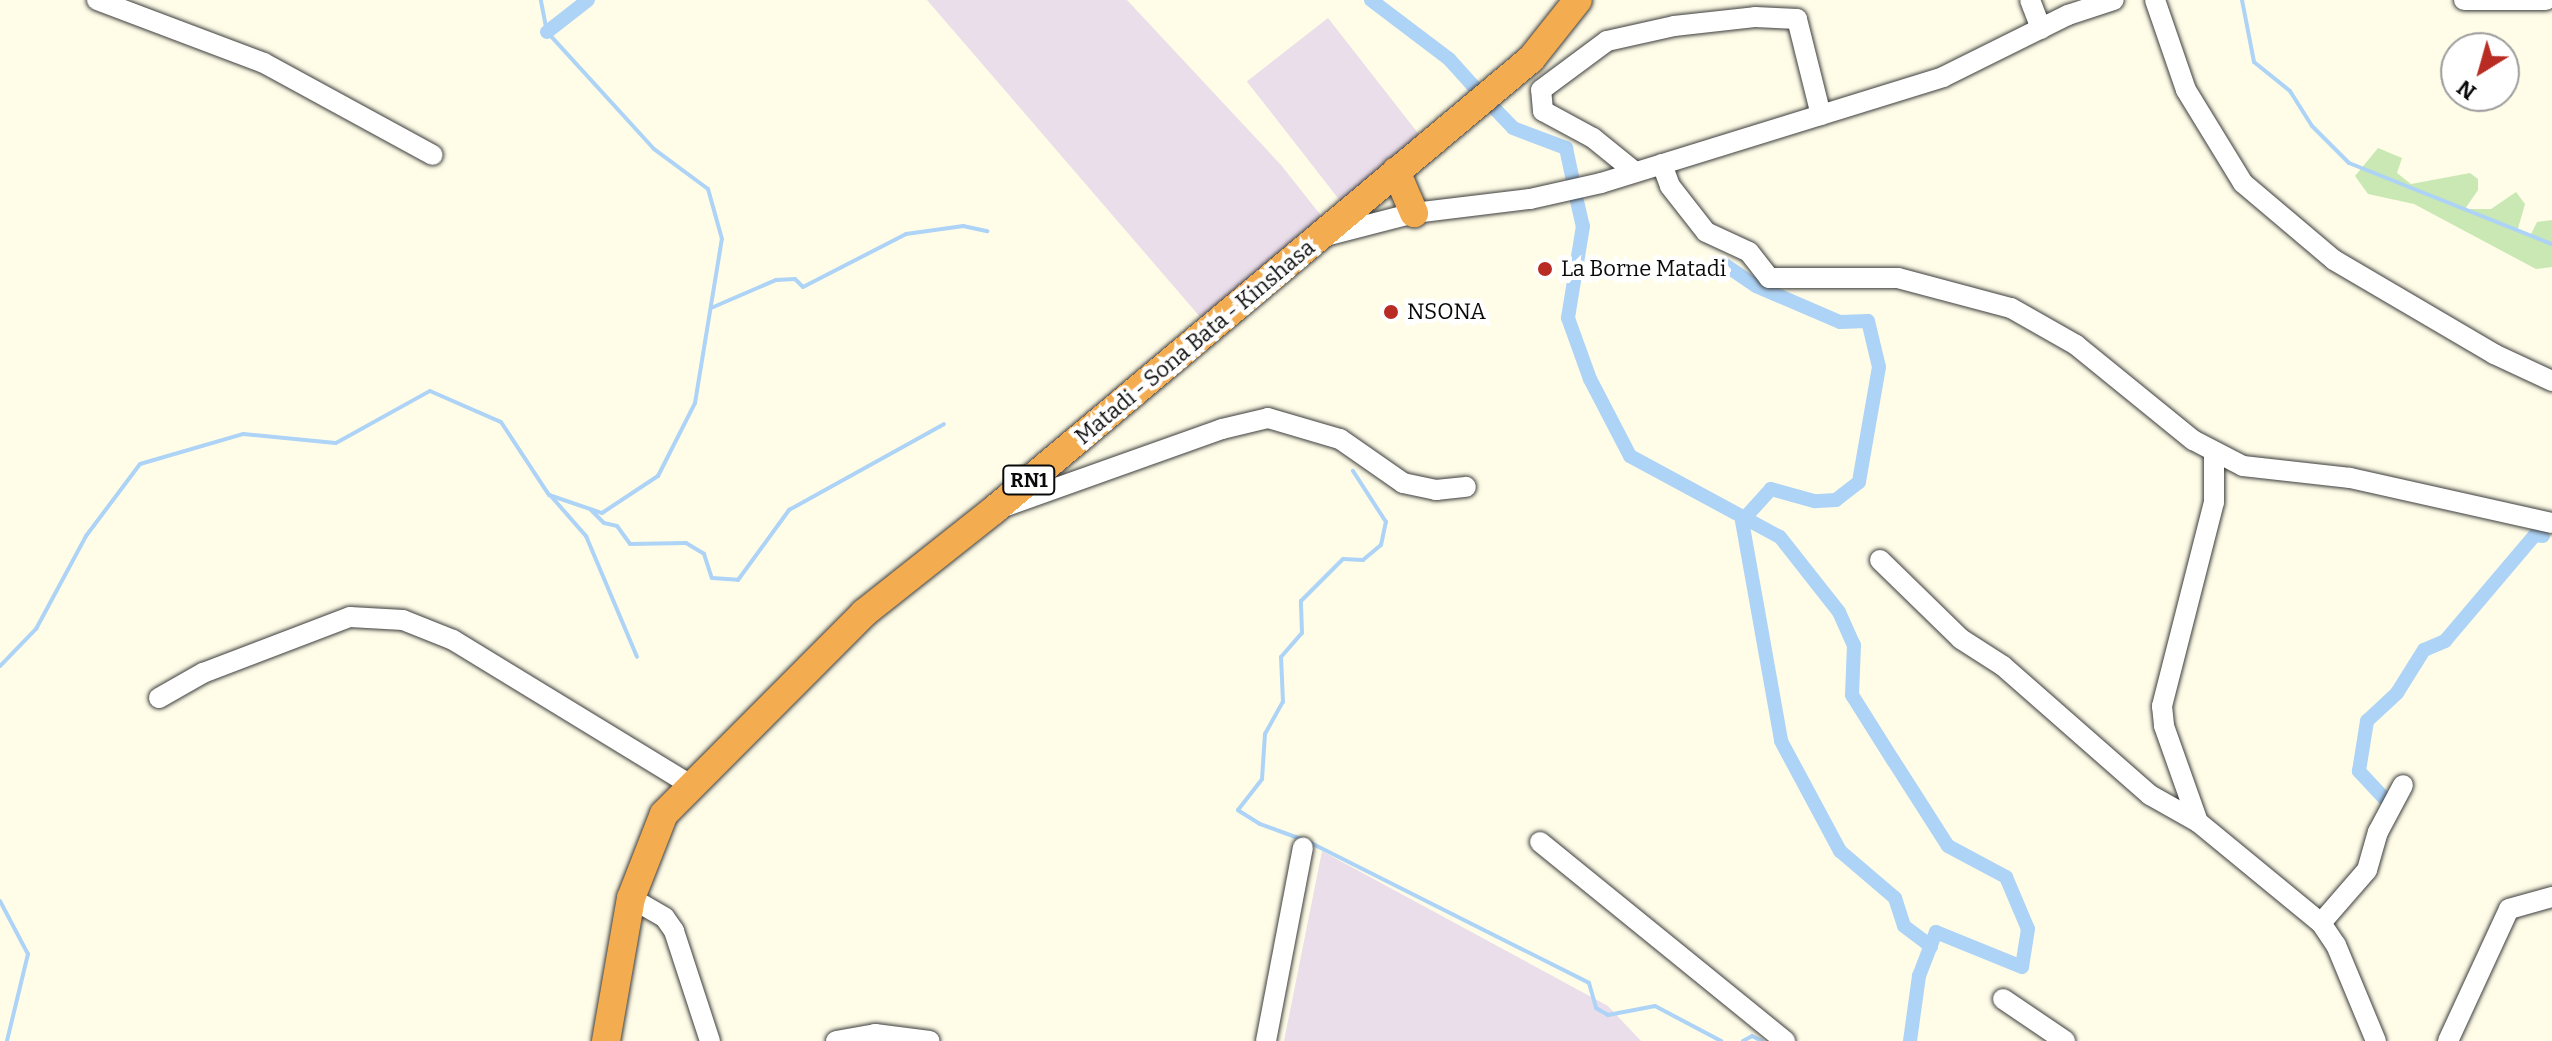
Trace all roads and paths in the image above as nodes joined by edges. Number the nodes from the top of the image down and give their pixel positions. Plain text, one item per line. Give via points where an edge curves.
1 (97, 0) edge
2 (1578, 0) edge
3 (2030, 0) edge
4 (2114, 0) edge
5 (2155, 0) edge
6 (2464, 0) edge
7 (2546, 0) edge
8 (2041, 29) junction
9 (1821, 115) junction
10 (433, 155) dead end
11 (1662, 164) junction
12 (1396, 171) junction
13 (1635, 172) junction
14 (1414, 213) junction
15 (1322, 237) junction
16 (2552, 381) edge
17 (2214, 454) junction
18 (2243, 466) junction
19 (1466, 487) dead end
20 (2214, 502) junction
21 (994, 510) junction
22 (2552, 523) edge
23 (1880, 560) dead end
24 (159, 698) dead end
25 (691, 785) junction
26 (2403, 785) dead end
27 (2198, 822) junction
28 (1540, 842) dead end
29 (1303, 847) dead end
30 (2552, 897) edge
31 (631, 898) junction
32 (2321, 923) junction
33 (2003, 999) dead end
34 (606, 1041) edge
35 (710, 1041) edge
36 (836, 1041) edge
37 (930, 1041) edge
38 (1266, 1041) edge
39 (1785, 1041) edge
40 (2065, 1041) edge
41 (2376, 1041) edge
42 (2448, 1041) edge

1 - 10 street via 264,63
2 - 12 highway, Matadi - Sona Bata - Kinshasa / RN1 via 1531,59
3 - 8 street
4 - 8 street
5 - 16 street via 2186,90 2243,183 2334,260 2494,354
6 - 7 street
8 - 9 street via 1943,77
9 - 11 street
9 - 13 street via 1797,19 1701,23 1607,41 1541,90 1543,111 1593,138
11 - 13 street
11 - 17 street via 1670,186 1706,232 1749,252 1769,278 1898,278 2011,308 2076,345 2150,410
12 - 14 highway
12 - 15 highway, Matadi - Sona Bata - Kinshasa / RN1
13 - 14 street via 1530,199
14 - 15 street
15 - 21 highway, Matadi - Sona Bata - Kinshasa / RN1
17 - 18 street
17 - 20 street
18 - 20 street
18 - 22 street via 2350,478
19 - 21 street via 1436,490 1403,483 1340,439 1268,418 1222,429
20 - 27 street via 2162,706
21 - 25 highway, Matadi - Sona Bata - Kinshasa / RN1 via 864,613
23 - 27 street via 1961,639 2003,666 2150,795
24 - 25 street via 203,673 350,617 403,620 453,640
25 - 31 highway, Matadi - Sona Bata - Kinshasa / RN1 via 664,814
26 - 32 street via 2378,832 2367,870
27 - 32 street
28 - 39 street
29 - 38 street
30 - 42 street via 2509,909
31 - 34 highway, Matadi - Sona Bata - Kinshasa / RN1
31 - 35 street via 665,918 674,931
32 - 41 street via 2336,945
33 - 40 street
36 - 37 street via 875,1034

